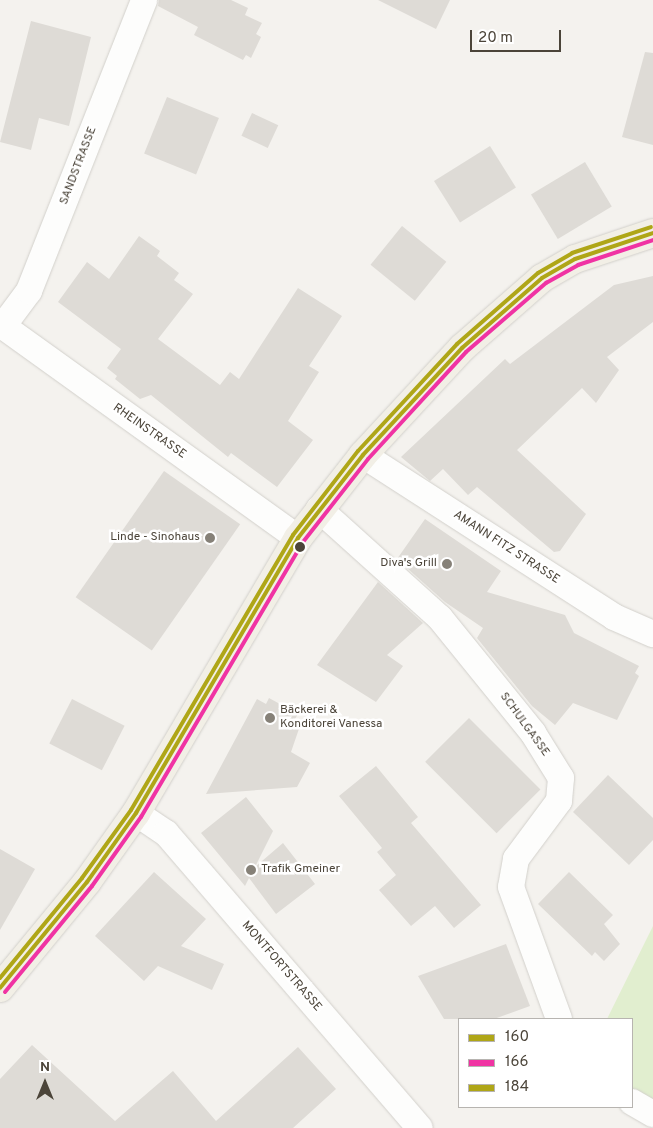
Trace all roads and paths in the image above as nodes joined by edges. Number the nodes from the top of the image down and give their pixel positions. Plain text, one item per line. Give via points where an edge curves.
1 (144, 0) edge
2 (653, 233) edge
3 (2, 325) edge
4 (363, 455) junction
5 (319, 509) junction
6 (298, 538) junction
7 (653, 634) edge
8 (136, 813) junction
9 (0, 988) edge
10 (559, 1018) edge
11 (633, 1103) edge
12 (653, 1114) edge
13 (420, 1128) edge

1 - 3 street, SANDSTRASSE via 30,290
2 - 4 main road via 576,259 542,278 462,348
3 - 6 street, RHEINSTRASSE
4 - 5 main road
4 - 7 street, AMANN FITZ STRASSE via 614,616
5 - 6 main road
5 - 10 street, SCHULGASSE via 440,618 533,733 561,778 559,800 516,859 511,888
6 - 8 main road
8 - 9 main road
8 - 13 street, MONTFORTSTRASSE via 166,833
11 - 12 street

